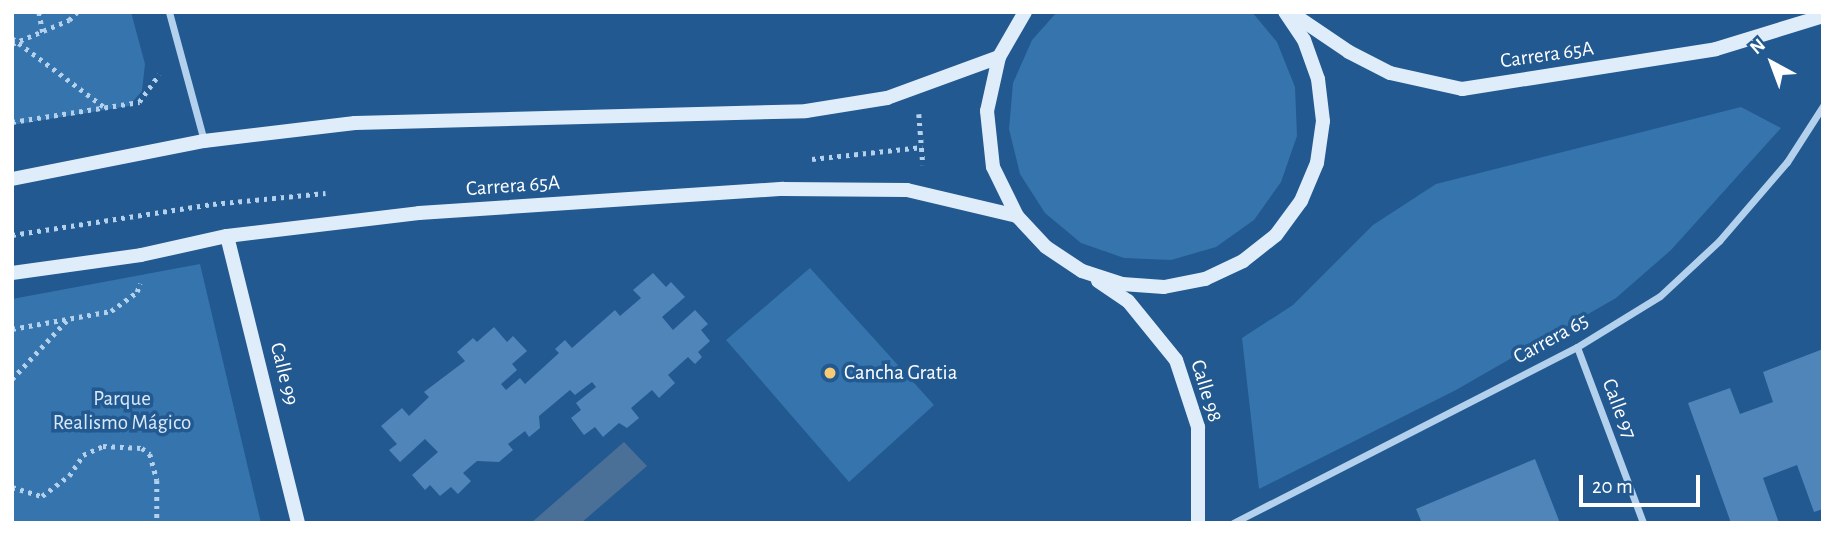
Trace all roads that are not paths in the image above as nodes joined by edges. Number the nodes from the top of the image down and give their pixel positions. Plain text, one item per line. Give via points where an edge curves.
1 (169, 12) edge
2 (1025, 12) edge
3 (1288, 12) edge
4 (1823, 16) edge
5 (999, 57) junction
6 (1823, 106) edge
7 (204, 141) junction
8 (12, 179) edge
9 (1017, 216) junction
10 (227, 236) junction
11 (1082, 271) junction
12 (12, 273) edge
13 (1577, 347) junction
14 (298, 523) edge
15 (1198, 523) edge
16 (1233, 523) edge
17 (1643, 523) edge

1 - 7 street
2 - 5 street, Calle 98
3 - 4 street, Carrera 65A via 1390,73 1462,89 1716,48
3 - 11 street via 1318,79 1323,121 1312,176 1301,201 1276,235 1243,261 1205,279 1164,287 1122,284
5 - 7 street via 887,98 806,111 355,123
5 - 9 street, Calle 98 via 987,111 993,167
6 - 13 street, Carrera 65 via 1787,162 1719,241 1660,296
7 - 8 street
9 - 10 street, Carrera 65A via 907,190 783,189 419,213
9 - 11 street, Calle 98 via 1046,247
10 - 12 street, Carrera 65A via 141,255
10 - 14 street, Calle 99
11 - 15 street, Calle 98 via 1128,301 1176,360 1198,427
13 - 16 street, Carrera 65
13 - 17 street, Calle 97

